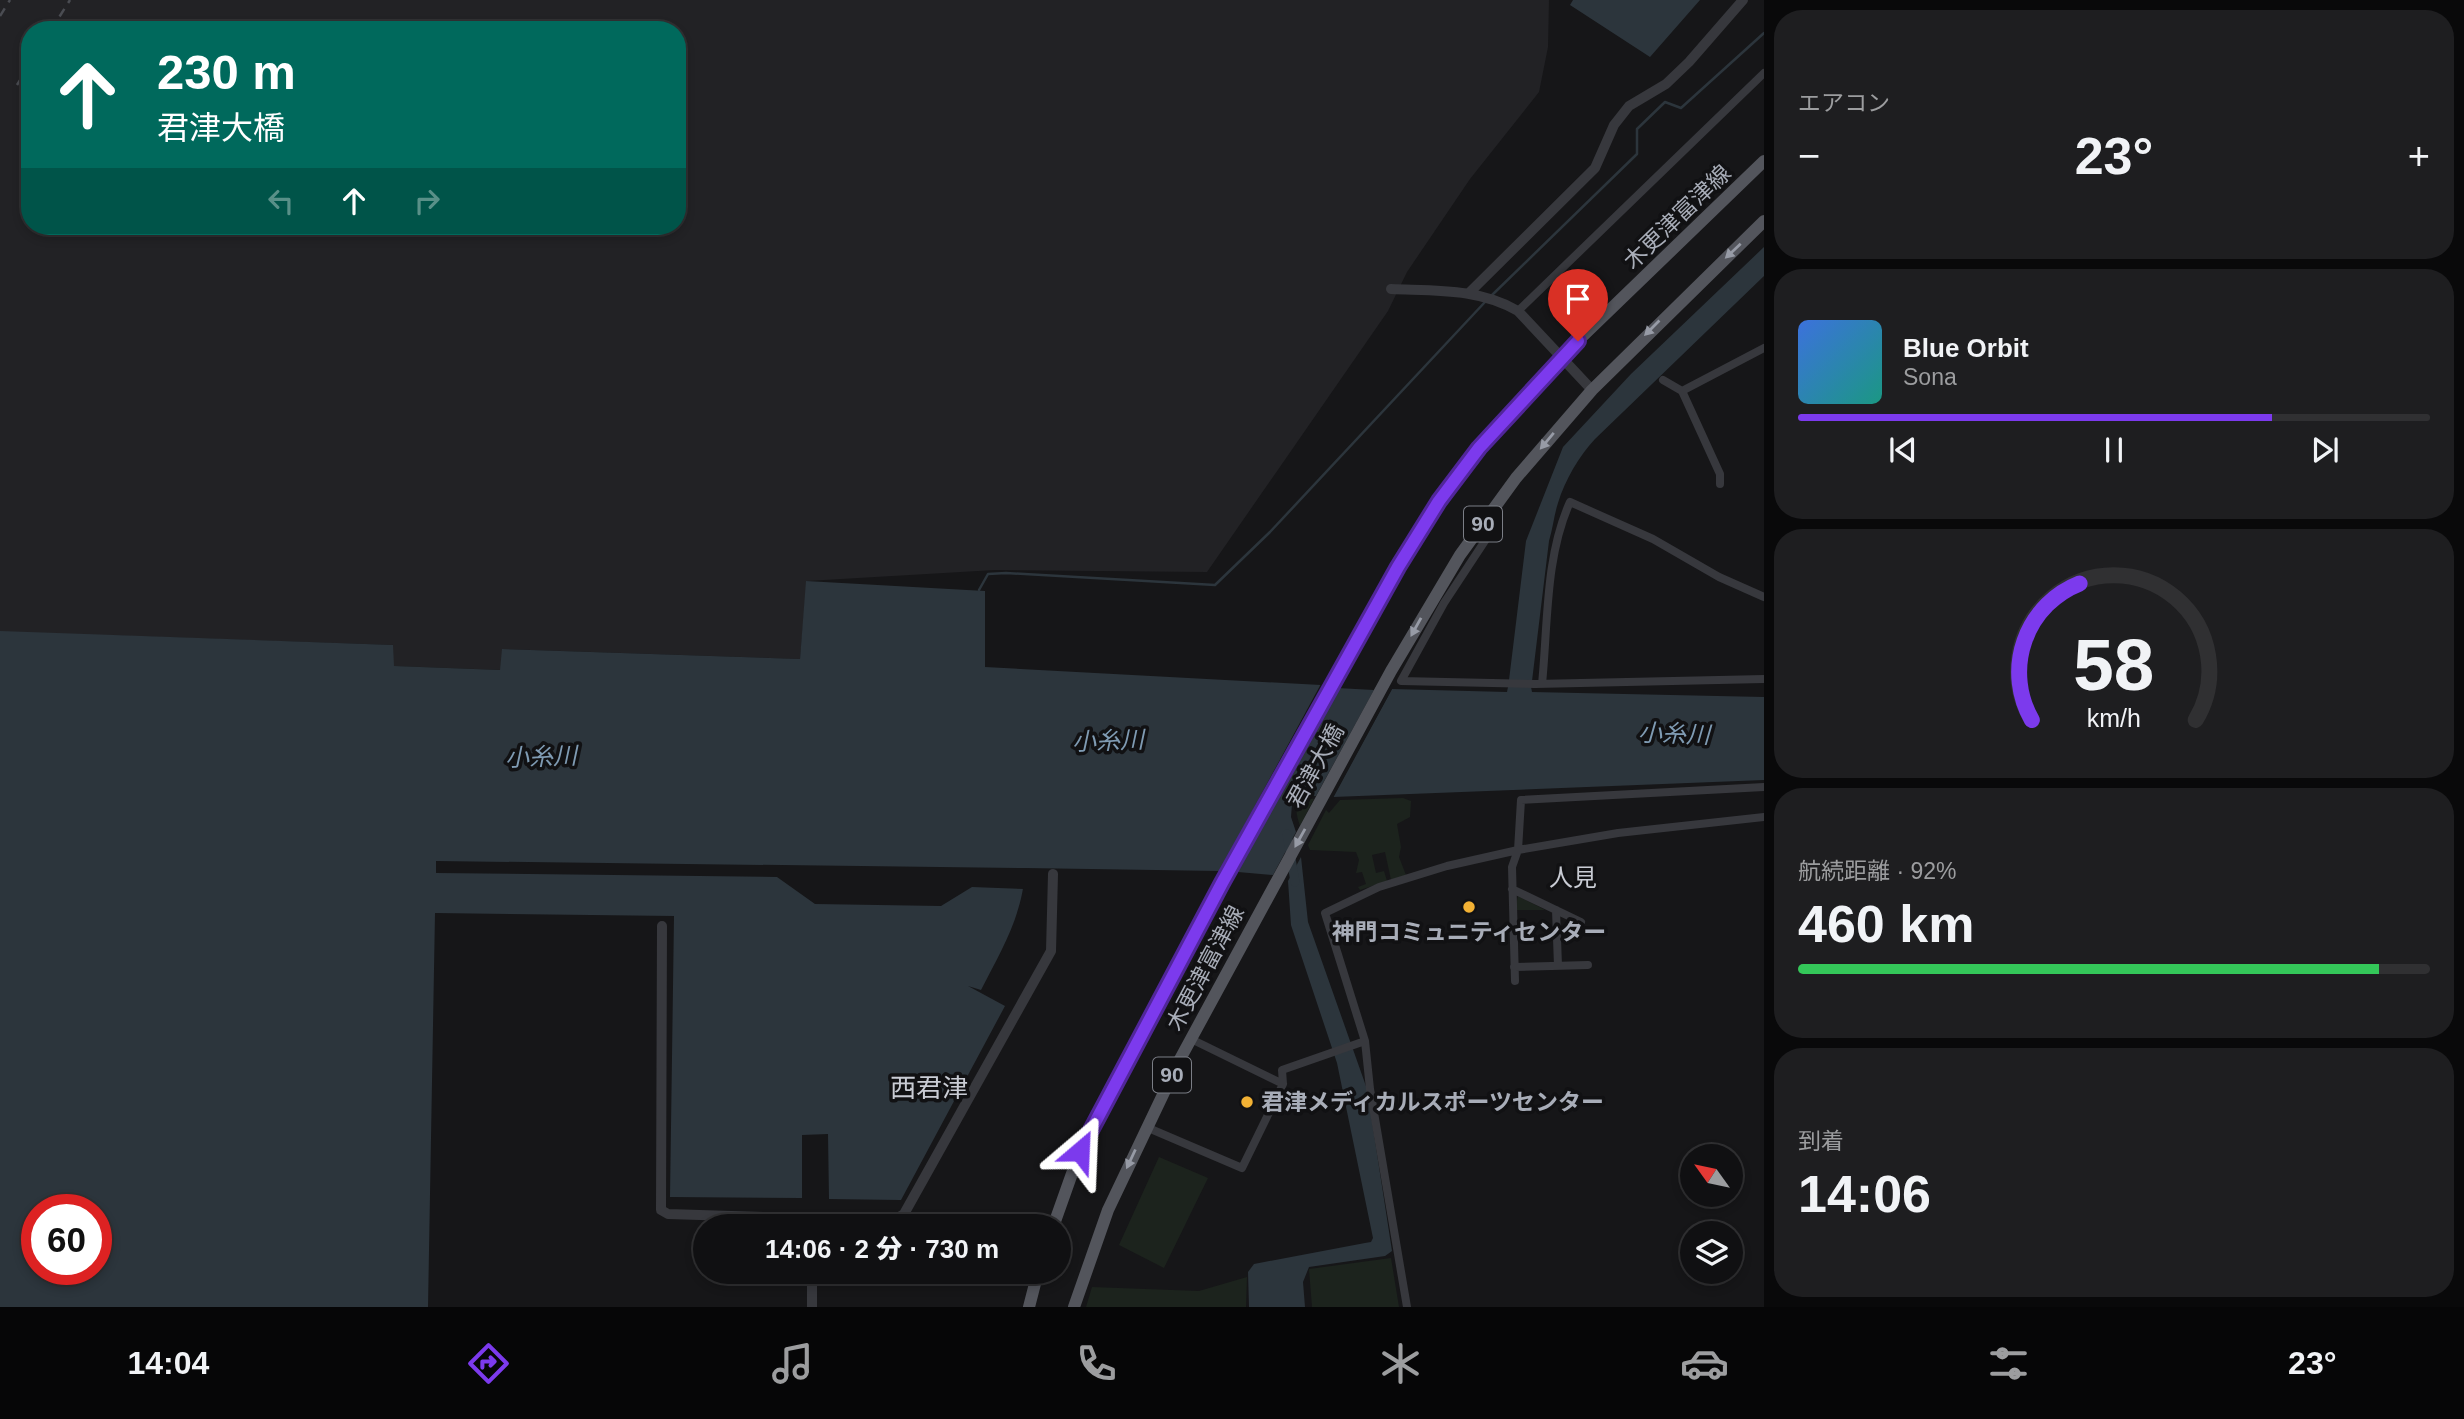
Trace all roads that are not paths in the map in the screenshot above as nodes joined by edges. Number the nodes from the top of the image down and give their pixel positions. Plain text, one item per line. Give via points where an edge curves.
1 (1743, 0) edge
2 (1764, 73) edge
3 (1764, 161) edge
4 (1764, 221) edge
5 (1391, 289) dead end
6 (1469, 293) junction
7 (1518, 311) junction
8 (1764, 348) edge
9 (1560, 358) junction
10 (1663, 380) dead end
11 (1592, 390) junction
12 (1682, 391) junction
13 (1720, 484) dead end
14 (1489, 515) junction
15 (1764, 597) edge
16 (1340, 668) joint
17 (1764, 679) edge
18 (1538, 684) junction
19 (1764, 787) edge
20 (1764, 817) edge
21 (1518, 850) junction
22 (1053, 874) dead end
23 (1276, 882) joint
24 (1222, 883) joint
25 (1512, 889) junction
26 (1556, 910) junction
27 (1581, 922) dead end
28 (662, 926) dead end
29 (1588, 965) dead end
30 (1558, 966) junction
31 (1514, 967) junction
32 (1515, 981) dead end
33 (1191, 1039) junction
34 (1361, 1043) junction
35 (1283, 1084) junction
36 (1146, 1127) junction
37 (904, 1214) edge
38 (1058, 1214) edge
39 (693, 1215) edge
40 (812, 1284) edge
41 (1035, 1284) edge
42 (812, 1307) edge
43 (1029, 1307) edge
44 (1074, 1307) edge
45 (1407, 1307) edge

1 - 6 street via 1666,84 1629,106 1614,125 1595,168
2 - 7 street
3 - 9 main road, 木更津富津線 / 90
4 -> 11 main road, 90
5 - 6 street
6 - 7 street
7 - 9 street
8 - 12 street
9 - 11 street
9 - 16 main road, 木更津富津線 / 90 via 1479,448 1439,501
10 - 12 street
11 -> 14 main road, 90
12 - 13 street via 1720,474
14 - 18 street via 1498,521 1432,622 1401,681
14 -> 23 main road, 君津大橋 / 90 via 1442,583
15 - 18 street via 1570,502 1555,550
16 - 24 main road, 君津大橋 / 90
17 - 18 street
19 - 21 street via 1521,800
20 - 21 street via 1618,833
21 - 25 street
21 - 34 street via 1379,887 1325,914
22 - 37 street via 1051,951
23 - 33 main road, 木更津富津線 / 90
24 - 38 main road, 木更津富津線 / 90 via 1080,1151
25 - 26 street
25 - 31 street
26 - 27 street
26 - 30 street
28 - 39 street via 662,1210
29 - 30 street
30 - 31 street
31 - 32 street
33 - 35 street
33 - 36 main road, 木更津富津線 / 90
34 - 35 street via 1282,1070
34 - 45 street
35 - 36 street via 1242,1168
36 -> 44 main road, 木更津富津線 / 90 via 1108,1210
40 - 42 street
41 - 43 main road

